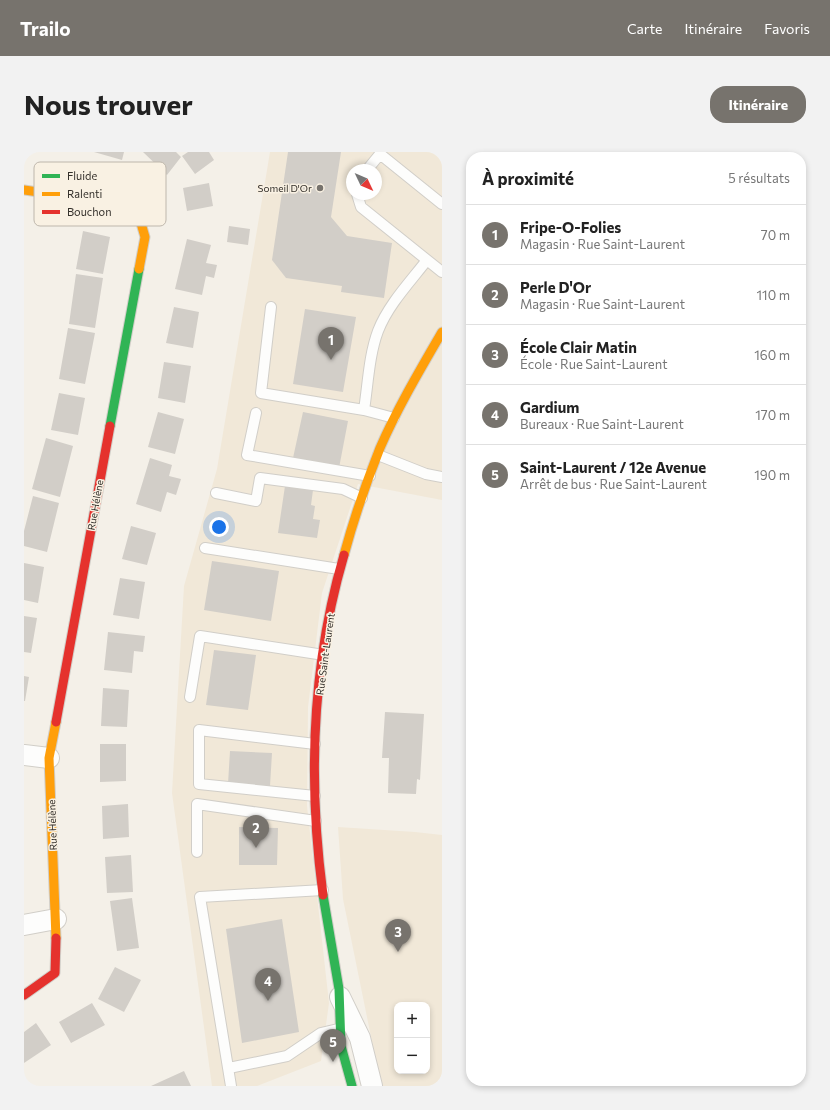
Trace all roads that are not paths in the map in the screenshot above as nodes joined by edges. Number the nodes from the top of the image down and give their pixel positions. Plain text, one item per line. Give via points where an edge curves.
1 (372, 164) edge
2 (24, 190) edge
3 (34, 191) edge
4 (359, 200) edge
5 (442, 204) edge
6 (142, 226) edge
7 (427, 260) junction
8 (442, 272) edge
9 (271, 307) dead end
10 (442, 332) edge
11 (364, 410) junction
12 (256, 413) dead end
13 (394, 418) junction
14 (378, 455) junction
15 (370, 476) junction
16 (442, 477) edge
17 (216, 493) dead end
18 (362, 498) junction
19 (205, 548) dead end
20 (339, 569) junction
21 (324, 655) junction
22 (190, 697) dead end
23 (316, 744) junction
24 (24, 755) edge
25 (49, 758) junction
26 (315, 796) junction
27 (316, 821) junction
28 (197, 852) dead end
29 (323, 890) junction
30 (56, 919) junction
31 (24, 925) edge
32 (24, 995) edge
33 (340, 997) joint
34 (347, 1026) junction
35 (229, 1068) junction
36 (371, 1083) edge
37 (231, 1086) edge
38 (351, 1086) edge

1 - 5 lane via 380,154
2 - 3 street, Rue Hélène
4 - 7 lane via 361,207
6 - 25 street, Rue Hélène via 145,237
7 - 8 lane
7 - 11 lane via 390,309 378,332
9 - 11 lane via 260,392
10 - 13 street, Rue Saint-Laurent
11 - 13 lane
12 - 15 lane via 247,455
13 - 14 street, Rue Saint-Laurent
14 - 15 street, Rue Saint-Laurent
14 - 16 lane via 426,474
15 - 18 street, Rue Saint-Laurent
17 - 18 lane via 256,501 260,478 343,489
18 - 20 street, Rue Saint-Laurent
19 - 20 lane
20 - 21 street, Rue Saint-Laurent
21 - 22 lane via 200,636
21 - 23 street, Rue Saint-Laurent
23 - 26 street, Rue Saint-Laurent
23 - 26 lane via 199,730 199,784
24 - 25 street
25 - 30 street, Rue Hélène
26 - 27 street, Rue Saint-Laurent
27 - 28 lane via 197,804
27 - 29 street, Rue Saint-Laurent
29 - 33 street, Rue Saint-Laurent
29 - 35 lane via 200,897
30 - 31 street
30 - 32 street, Rue Hélène via 55,973
33 - 34 street, Rue Saint-Laurent
34 - 35 lane via 321,1033 288,1056
34 - 36 street, Rue Saint-Laurent via 360,1038
34 - 38 street, Rue Saint-Laurent via 340,1042
35 - 37 lane
36 - 38 street

